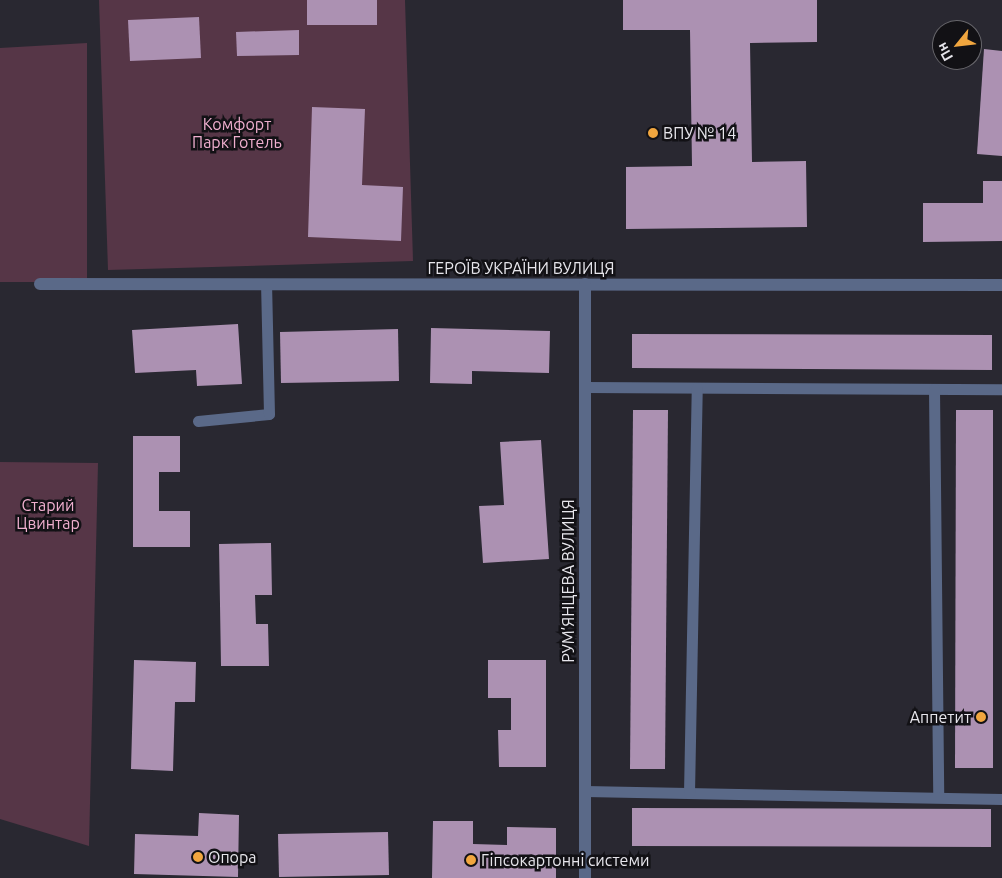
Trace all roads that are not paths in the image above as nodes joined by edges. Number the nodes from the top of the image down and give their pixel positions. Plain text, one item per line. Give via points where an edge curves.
1 (40, 284) dead end
2 (585, 284) junction
3 (1002, 284) edge
4 (266, 285) junction
5 (585, 387) junction
6 (698, 388) junction
7 (934, 389) junction
8 (1002, 389) edge
9 (198, 420) dead end
10 (585, 791) junction
11 (688, 793) junction
12 (938, 797) junction
13 (1002, 799) edge
14 (585, 878) edge

1 - 4 street, ГЕРОЇВ УКРАЇНИ ВУЛИЦЯ
2 - 3 street, ГЕРОЇВ УКРАЇНИ ВУЛИЦЯ
2 - 4 street, ГЕРОЇВ УКРАЇНИ ВУЛИЦЯ
2 - 5 street, РУМ’ЯНЦЕВА ВУЛИЦЯ
4 - 9 lane via 269,414 264,417
5 - 6 lane
5 - 10 street, РУМ’ЯНЦЕВА ВУЛИЦЯ
6 - 7 lane
6 - 11 lane
7 - 8 lane
7 - 12 lane
10 - 11 lane
10 - 14 street, РУМ’ЯНЦЕВА ВУЛИЦЯ
11 - 12 lane
12 - 13 lane

